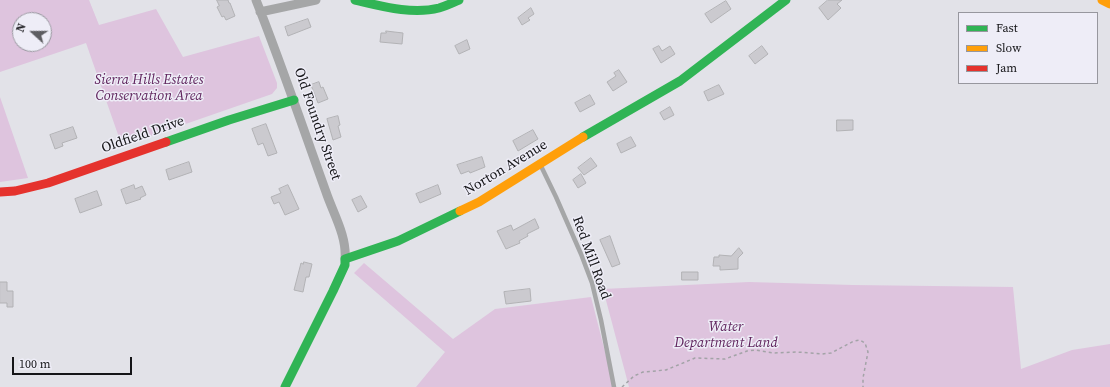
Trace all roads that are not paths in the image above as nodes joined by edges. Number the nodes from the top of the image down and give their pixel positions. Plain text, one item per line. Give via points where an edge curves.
1 (256, 0) edge
2 (316, 0) edge
3 (355, 0) edge
4 (459, 0) edge
5 (786, 0) edge
6 (1102, 0) edge
7 (1110, 4) edge
8 (260, 12) junction
9 (294, 100) junction
10 (540, 164) junction
11 (0, 192) edge
12 (346, 259) junction
13 (285, 387) edge
14 (614, 387) edge

1 - 8 street, Old Foundry Street
2 - 8 street
3 - 4 main road via 388,8 414,10 436,9
5 - 10 main road, Norton Avenue via 680,81
6 - 7 main road
8 - 9 street, Old Foundry Street
9 - 11 main road, Oldfield Drive via 48,183
9 - 12 street, Old Foundry Street via 342,235
10 - 12 main road, Norton Avenue via 478,202 398,241
10 - 14 lane, Red Mill Road via 582,254 592,283
12 - 13 main road via 333,291

